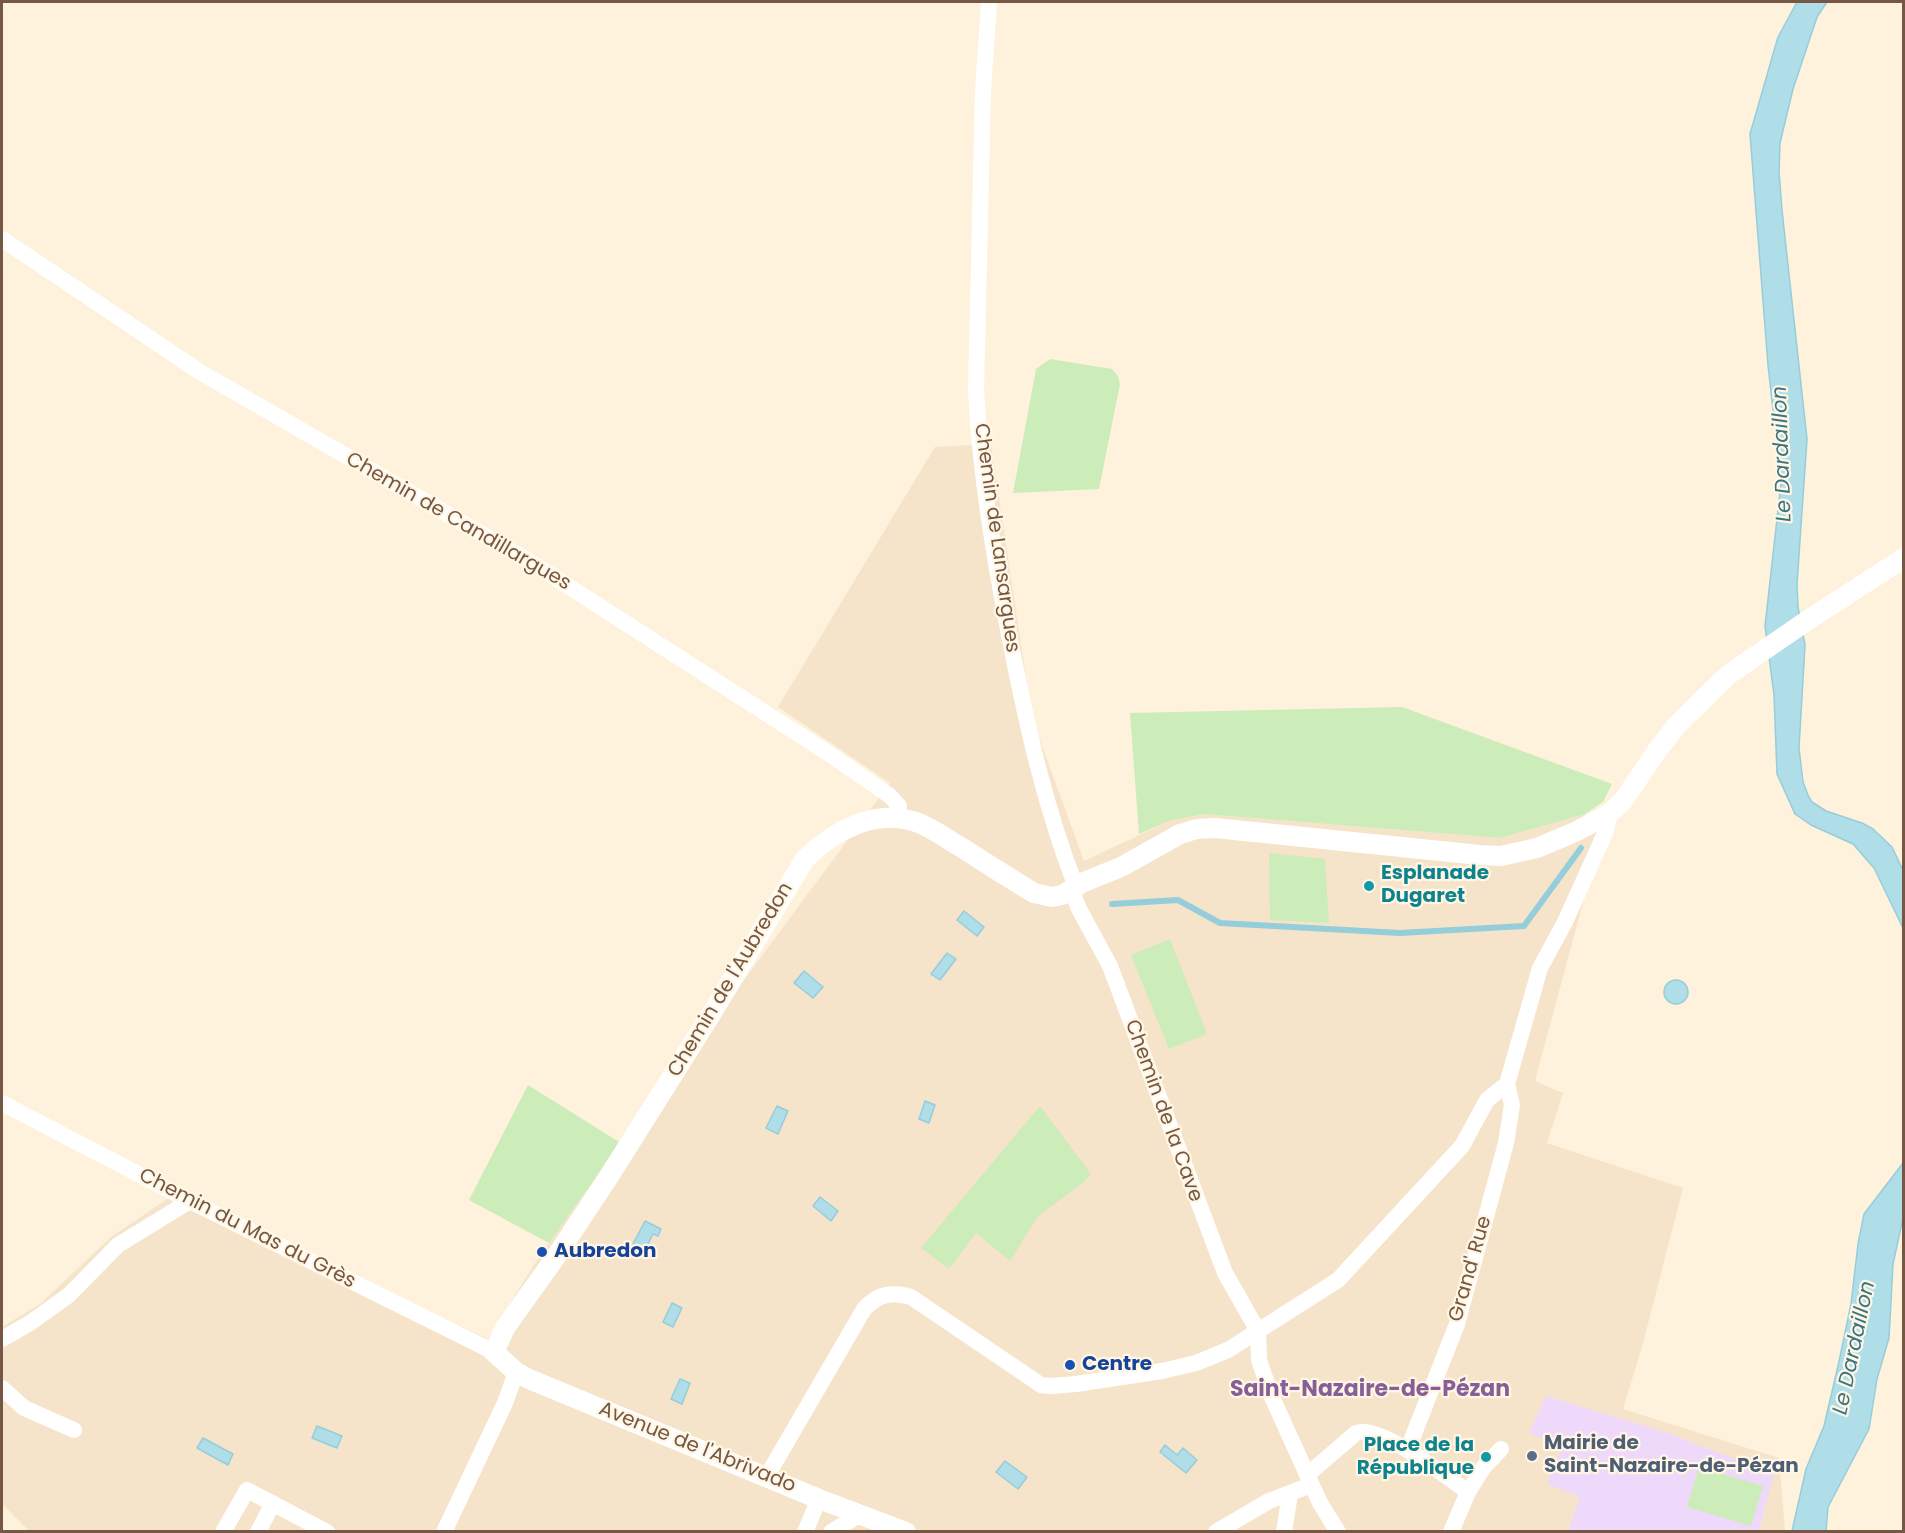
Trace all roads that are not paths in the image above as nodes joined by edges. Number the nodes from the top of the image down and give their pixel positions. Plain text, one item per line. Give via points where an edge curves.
1 (989, 2) edge
2 (2, 239) edge
3 (1904, 558) edge
4 (898, 818) junction
5 (1605, 822) junction
6 (1073, 888) junction
7 (1507, 1084) junction
8 (2, 1103) edge
9 (190, 1201) junction
10 (1258, 1331) junction
11 (2, 1339) edge
12 (494, 1352) junction
13 (516, 1372) junction
14 (2, 1388) edge
15 (74, 1430) dead end
16 (1408, 1449) junction
17 (1501, 1449) dead end
18 (767, 1476) junction
19 (1309, 1480) junction
20 (1468, 1492) junction
21 (1290, 1494) junction
22 (819, 1499) junction
23 (273, 1503) junction
24 (861, 1514) junction
25 (224, 1532) edge
26 (258, 1532) edge
27 (327, 1532) edge
28 (444, 1532) edge
29 (805, 1532) edge
30 (831, 1532) edge
31 (906, 1532) edge
32 (1216, 1532) edge
33 (1284, 1532) edge
34 (1338, 1532) edge
35 (1451, 1532) edge

1 - 6 street, Chemin de Lansargues via 982,114 978,433 997,574 1029,738
2 - 4 street, Chemin de Candillargues via 200,372 529,561 821,749 890,796 899,806
3 - 5 street via 1728,675 1677,725
4 - 6 street, Chemin de l'Aubredon via 932,829 1034,893 1052,897
4 - 12 street, Chemin de l'Aubredon via 857,823 829,838 805,860 614,1168 505,1328
5 - 6 street, Chemin de l'Aubredon via 1554,842 1501,856 1215,828 1197,830 1180,834
5 - 7 street via 1565,922 1540,968
6 - 10 street, Chemin de la Cave via 1079,909 1110,966 1225,1273
7 - 10 street via 1487,1100 1462,1146 1338,1280
7 - 16 street, Grand' Rue via 1512,1106 1488,1210 1456,1324
8 - 9 street, Chemin du Mas du Grès
9 - 11 street via 118,1245 69,1295
9 - 12 street, Chemin du Mas du Grès
10 - 18 street via 1228,1350 1196,1363 1051,1386 1041,1384 911,1297 886,1294 864,1309
10 - 19 street via 1262,1369
12 - 13 street, Avenue de l'Abrivado
13 - 18 street, Avenue de l'Abrivado
13 - 28 street
14 - 15 street via 24,1408
16 - 19 street via 1361,1431
16 - 20 street
17 - 20 street
18 - 22 street, Avenue de l'Abrivado
19 - 21 street
19 - 34 street
20 - 35 street
21 - 32 street via 1269,1501
21 - 33 street
22 - 24 street, Avenue de l'Abrivado
22 - 29 street
23 - 25 street via 247,1490
23 - 26 street
23 - 27 street
24 - 30 street
24 - 31 street, Avenue de l'Abrivado

